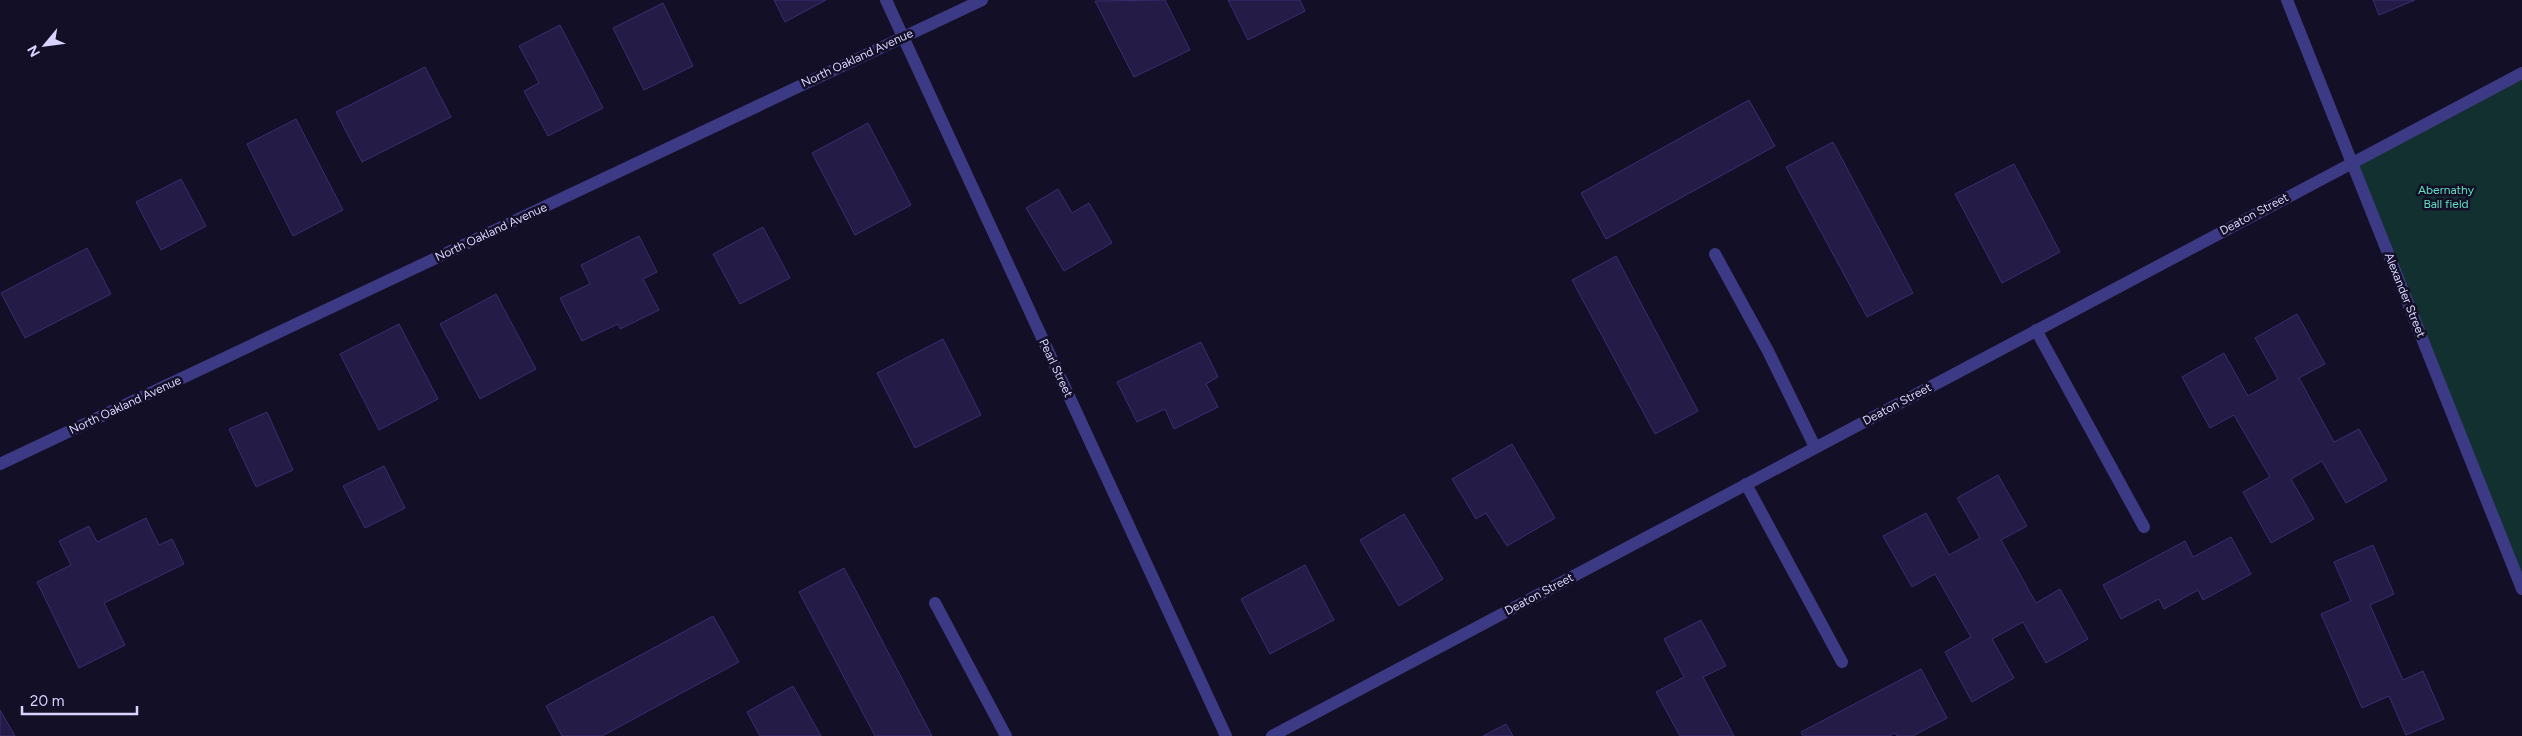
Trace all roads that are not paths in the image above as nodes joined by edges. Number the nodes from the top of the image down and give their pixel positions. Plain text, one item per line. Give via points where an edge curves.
1 (886, 0) edge
2 (982, 0) edge
3 (2287, 0) edge
4 (902, 37) junction
5 (2522, 72) edge
6 (2352, 162) junction
7 (1714, 254) dead end
8 (2036, 330) junction
9 (1815, 447) junction
10 (0, 464) edge
11 (1746, 484) junction
12 (2144, 527) dead end
13 (2522, 589) edge
14 (935, 603) dead end
15 (1842, 662) dead end
16 (1006, 736) edge
17 (1226, 736) edge
18 (1272, 736) edge

1 - 4 street, Pearl Street
2 - 4 street, North Oakland Avenue
3 - 6 street, Alexander Street
4 - 10 street, North Oakland Avenue
4 - 17 street, Pearl Street
5 - 6 street, Deaton Street
6 - 8 street, Deaton Street
6 - 13 street, Alexander Street
7 - 9 street via 1768,351
8 - 9 street, Deaton Street
8 - 12 street
9 - 11 street, Deaton Street
11 - 15 street
11 - 18 street, Deaton Street
14 - 16 street

